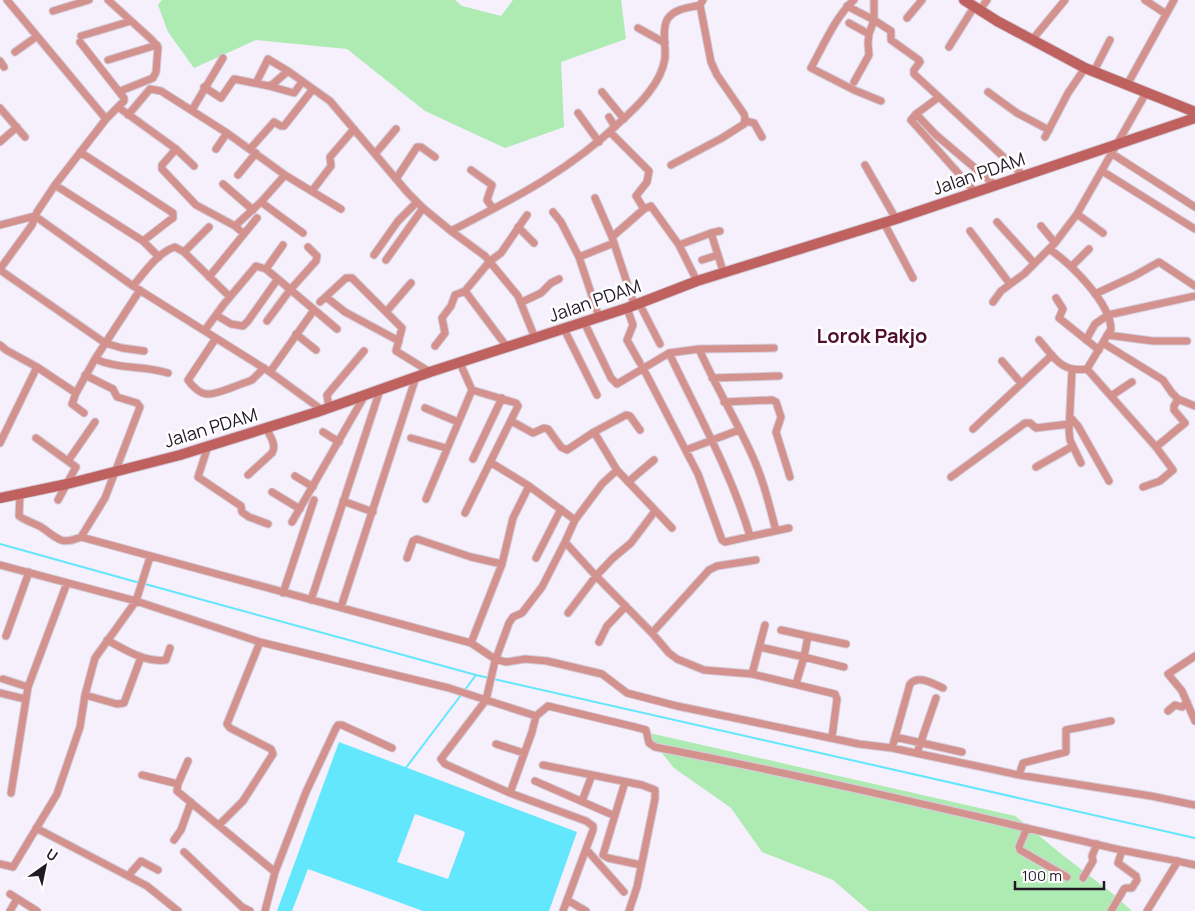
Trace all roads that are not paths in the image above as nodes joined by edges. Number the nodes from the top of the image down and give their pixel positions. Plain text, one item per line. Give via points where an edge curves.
1 (7, 0) edge
2 (88, 0) edge
3 (108, 0) edge
4 (854, 0) edge
5 (874, 0) edge
6 (922, 0) edge
7 (964, 0) edge
8 (987, 0) edge
9 (1064, 0) edge
10 (1145, 0) edge
11 (1174, 0) edge
12 (702, 2) edge
13 (847, 6) junction
14 (976, 9) junction
15 (53, 10) dead end
16 (1166, 14) junction
17 (907, 18) dead end
18 (874, 20) junction
19 (131, 21) junction
20 (849, 23) dead end
21 (638, 28) dead end
22 (869, 34) junction
23 (36, 37) junction
24 (1032, 40) junction
25 (1110, 40) dead end
26 (665, 43) junction
27 (157, 45) junction
28 (949, 47) dead end
29 (15, 52) dead end
30 (223, 58) dead end
31 (108, 60) dead end
32 (1089, 70) junction
33 (288, 71) junction
34 (302, 82) junction
35 (854, 82) dead end
36 (256, 83) junction
37 (1127, 85) junction
38 (269, 86) junction
39 (204, 87) junction
40 (314, 89) junction
41 (123, 90) dead end
42 (602, 92) dead end
43 (988, 92) dead end
44 (1146, 92) junction
45 (939, 97) junction
46 (881, 101) dead end
47 (0, 108) edge
48 (118, 108) junction
49 (192, 110) junction
50 (1195, 112) edge
51 (578, 113) dead end
52 (916, 114) junction
53 (128, 115) junction
54 (610, 117) dead end
55 (624, 118) junction
56 (1195, 118) edge
57 (106, 119) junction
58 (745, 121) junction
59 (17, 127) junction
60 (354, 129) junction
61 (396, 129) dead end
62 (613, 130) junction
63 (1048, 130) junction
64 (227, 133) junction
65 (25, 137) dead end
66 (762, 137) dead end
67 (1045, 137) dead end
68 (0, 142) edge
69 (599, 142) junction
70 (176, 149) junction
71 (216, 149) dead end
72 (1113, 149) junction
73 (253, 151) junction
74 (80, 152) junction
75 (374, 154) junction
76 (435, 157) dead end
77 (671, 165) dead end
78 (865, 165) dead end
79 (194, 166) dead end
80 (471, 170) dead end
81 (1102, 171) junction
82 (238, 175) dead end
83 (285, 175) junction
84 (1024, 176) junction
85 (396, 179) junction
86 (223, 184) dead end
87 (55, 185) junction
88 (995, 185) junction
89 (312, 191) junction
90 (975, 192) junction
91 (595, 198) dead end
92 (261, 202) junction
93 (417, 202) junction
94 (1195, 207) edge
95 (341, 208) dead end
96 (423, 208) junction
97 (493, 209) junction
98 (644, 209) junction
99 (252, 210) junction
100 (553, 212) dead end
101 (1077, 214) junction
102 (527, 215) dead end
103 (35, 216) junction
104 (257, 218) dead end
105 (896, 219) junction
106 (998, 222) dead end
107 (884, 223) junction
108 (0, 225) edge
109 (235, 226) junction
110 (1040, 226) dead end
111 (209, 227) dead end
112 (518, 227) junction
113 (1195, 229) edge
114 (451, 231) junction
115 (720, 231) dead end
116 (970, 231) dead end
117 (303, 233) dead end
118 (711, 233) junction
119 (1103, 233) dead end
120 (244, 234) junction
121 (613, 240) junction
122 (143, 241) junction
123 (534, 243) dead end
124 (1055, 243) junction
125 (283, 245) dead end
126 (679, 245) junction
127 (308, 247) dead end
128 (1049, 249) junction
129 (1089, 249) dead end
130 (184, 252) junction
131 (374, 255) dead end
132 (718, 255) junction
133 (579, 257) junction
134 (158, 258) junction
135 (386, 260) dead end
136 (702, 260) dead end
137 (490, 261) junction
138 (1034, 263) junction
139 (1072, 266) junction
140 (266, 269) junction
141 (0, 270) edge
142 (724, 274) junction
143 (209, 277) junction
144 (913, 278) dead end
145 (559, 279) dead end
146 (277, 280) junction
147 (697, 281) junction
148 (411, 282) dead end
149 (1010, 284) junction
150 (1195, 286) edge
151 (136, 288) junction
152 (290, 290) junction
153 (465, 291) junction
154 (1095, 294) junction
155 (1195, 296) edge
156 (230, 297) junction
157 (1056, 298) dead end
158 (522, 302) junction
159 (993, 302) dead end
160 (634, 305) junction
161 (314, 310) junction
162 (386, 312) junction
163 (216, 315) junction
164 (1108, 315) junction
165 (599, 317) junction
166 (267, 321) dead end
167 (584, 322) junction
168 (337, 329) dead end
169 (564, 329) junction
170 (205, 330) junction
171 (296, 334) junction
172 (1108, 336) junction
173 (216, 338) junction
174 (535, 338) junction
175 (1039, 340) dead end
176 (1086, 340) junction
177 (398, 341) junction
178 (1187, 341) dead end
179 (105, 342) junction
180 (660, 344) dead end
181 (0, 345) edge
182 (435, 346) dead end
183 (507, 347) junction
184 (1101, 347) junction
185 (774, 348) dead end
186 (699, 349) junction
187 (316, 350) dead end
188 (144, 351) dead end
189 (364, 351) dead end
190 (669, 353) junction
191 (1052, 354) junction
192 (95, 359) junction
193 (1002, 361) dead end
194 (460, 363) junction
195 (642, 365) junction
196 (37, 367) junction
197 (1087, 369) junction
198 (267, 370) junction
199 (1072, 370) junction
200 (430, 372) junction
201 (168, 373) dead end
202 (86, 375) junction
203 (779, 376) dead end
204 (416, 377) junction
205 (712, 378) junction
206 (1132, 382) dead end
207 (1021, 383) junction
208 (380, 390) junction
209 (472, 390) junction
210 (76, 392) junction
211 (365, 395) junction
212 (597, 396) dead end
213 (1111, 396) junction
214 (502, 398) junction
215 (1178, 400) junction
216 (724, 402) junction
217 (1195, 406) edge
218 (425, 408) dead end
219 (326, 409) junction
220 (84, 413) dead end
221 (511, 421) junction
222 (1069, 421) junction
223 (95, 422) dead end
224 (458, 422) junction
225 (266, 428) junction
226 (973, 429) dead end
227 (640, 430) dead end
228 (739, 430) junction
229 (323, 432) dead end
230 (594, 432) junction
231 (36, 438) dead end
232 (411, 438) dead end
233 (711, 440) junction
234 (339, 442) junction
235 (0, 443) edge
236 (208, 446) junction
237 (1073, 446) junction
238 (1156, 447) junction
239 (446, 448) junction
240 (686, 450) junction
241 (473, 459) dead end
242 (654, 460) dead end
243 (68, 461) junction
244 (490, 462) junction
245 (1081, 463) dead end
246 (1036, 467) dead end
247 (617, 470) junction
248 (114, 472) junction
249 (248, 475) dead end
250 (295, 476) dead end
251 (790, 477) dead end
252 (951, 478) dead end
253 (1109, 481) dead end
254 (628, 482) junction
255 (67, 484) junction
256 (529, 486) junction
257 (312, 487) junction
258 (1143, 487) dead end
259 (272, 492) dead end
260 (20, 494) junction
261 (0, 498) edge
262 (426, 499) dead end
263 (58, 500) dead end
264 (314, 500) dead end
265 (344, 501) junction
266 (300, 509) junction
267 (561, 509) junction
268 (655, 511) junction
269 (373, 512) junction
270 (465, 512) dead end
271 (575, 520) junction
272 (292, 522) dead end
273 (268, 524) dead end
274 (672, 528) dead end
275 (789, 528) dead end
276 (776, 531) junction
277 (750, 536) junction
278 (81, 537) junction
279 (566, 542) junction
280 (150, 557) junction
281 (407, 558) dead end
282 (536, 558) dead end
283 (756, 560) dead end
284 (502, 564) junction
285 (0, 565) edge
286 (29, 572) junction
287 (596, 576) junction
288 (67, 583) junction
289 (283, 593) junction
290 (311, 600) junction
291 (136, 601) junction
292 (626, 606) junction
293 (342, 608) junction
294 (568, 613) dead end
295 (765, 625) dead end
296 (782, 630) dead end
297 (652, 633) junction
298 (6, 636) dead end
299 (808, 636) junction
300 (107, 640) junction
301 (260, 642) junction
302 (598, 642) dead end
303 (471, 644) junction
304 (846, 644) dead end
305 (170, 648) dead end
306 (764, 648) dead end
307 (1195, 656) edge
308 (141, 657) junction
309 (804, 657) junction
310 (495, 660) junction
311 (844, 667) dead end
312 (752, 674) junction
313 (3, 679) dead end
314 (796, 684) junction
315 (28, 686) junction
316 (943, 688) dead end
317 (0, 693) edge
318 (86, 695) junction
319 (486, 697) junction
320 (936, 698) dead end
321 (25, 699) junction
322 (1189, 707) junction
323 (1168, 711) dead end
324 (536, 716) junction
325 (1111, 721) dead end
326 (1195, 721) edge
327 (834, 737) junction
328 (895, 737) junction
329 (496, 744) dead end
330 (922, 744) junction
331 (392, 748) dead end
332 (892, 748) junction
333 (962, 752) dead end
334 (524, 753) junction
335 (917, 753) junction
336 (188, 761) dead end
337 (543, 766) dead end
338 (142, 775) dead end
339 (1019, 775) junction
340 (592, 776) junction
341 (535, 781) dead end
342 (625, 782) junction
343 (178, 784) junction
344 (11, 793) dead end
345 (510, 793) junction
346 (191, 802) junction
347 (582, 802) junction
348 (1195, 805) edge
349 (615, 816) junction
350 (219, 825) junction
351 (36, 828) junction
352 (1027, 828) junction
353 (174, 840) dead end
354 (1097, 844) junction
355 (586, 850) junction
356 (1122, 850) junction
357 (184, 852) dead end
358 (1178, 861) junction
359 (0, 864) edge
360 (641, 865) junction
361 (1195, 865) edge
362 (158, 870) dead end
363 (275, 872) junction
364 (128, 876) junction
365 (1068, 877) dead end
366 (1083, 878) dead end
367 (624, 892) dead end
368 (10, 894) dead end
369 (18, 899) junction
370 (567, 900) junction
371 (27, 908) edge
372 (10, 911) edge
373 (37, 911) edge
374 (178, 911) edge
375 (250, 911) edge
376 (265, 911) edge
377 (563, 911) edge
378 (586, 911) edge
379 (629, 911) edge
380 (1111, 911) edge
381 (1147, 911) edge

1 - 23 street
2 - 15 street
3 - 19 street
4 - 13 street
5 - 18 street
6 - 17 street
7 - 14 street
8 - 14 street
9 - 24 street
10 - 16 street
11 - 16 street
12 - 26 street via 668,17
12 - 58 street via 711,62 744,114
13 - 18 street
13 - 46 street via 811,68
14 - 24 street
14 - 28 street
16 - 37 street
18 - 22 street
18 - 45 street via 891,31 891,40 919,60 914,74
19 - 27 street
19 - 48 street via 81,39 124,98
20 - 22 street
21 - 26 street
22 - 35 street via 869,55
23 - 29 street
23 - 57 street
24 - 32 street
25 - 32 street
26 - 55 street via 661,73 648,94
27 - 31 street
27 - 41 street via 153,78
30 - 39 street
32 - 37 street
32 - 63 street via 1068,93
33 - 34 street
33 - 36 street via 268,59
33 - 38 street
34 - 38 street via 294,93
34 - 40 street
36 - 38 street
36 - 39 street via 234,80 221,98
37 - 44 street
39 - 49 street
40 - 60 street via 330,101
40 - 73 street via 284,126 274,122
42 - 55 street
43 - 63 street
44 - 50 street
44 - 72 street
45 - 52 street
45 - 84 street
47 - 59 street
48 - 53 street
48 - 57 street
49 - 53 street via 153,89
49 - 64 street
51 - 69 street
52 - 88 street via 936,136
52 - 90 street via 911,120
53 - 70 street
54 - 62 street
55 - 62 street
56 - 72 street, Jalan PDAM
57 - 74 street
58 - 66 street via 754,123
58 - 77 street via 722,138
59 - 65 street
59 - 68 street
60 - 75 street
60 - 89 street via 330,157 331,166
61 - 75 street
62 - 69 street
62 - 98 street via 649,170 648,182 636,196
63 - 67 street
64 - 71 street
64 - 73 street
69 - 97 street via 565,168
70 - 79 street
70 - 109 street via 162,165 162,170 196,205
72 - 81 street
72 - 84 street, Jalan PDAM
72 - 94 street
73 - 82 street
73 - 83 street
74 - 87 street
74 - 122 street via 173,213 173,218
75 - 85 street
76 - 85 street via 417,147
78 - 105 street
80 - 97 street via 492,185 487,200
81 - 101 street
81 - 113 street
83 - 89 street
83 - 92 street
84 - 88 street, Jalan PDAM
85 - 93 street
86 - 99 street
87 - 103 street
87 - 122 street
88 - 90 street, Jalan PDAM
89 - 95 street
90 - 105 street, Jalan PDAM
91 - 121 street
92 - 99 street
92 - 117 street
93 - 96 street
93 - 131 street via 398,221
96 - 114 street
96 - 135 street
97 - 114 street
98 - 121 street
98 - 126 street via 651,206
99 - 109 street
100 - 133 street
101 - 119 street
101 - 124 street
102 - 112 street
103 - 108 street
103 - 141 street
103 - 151 street
104 - 120 street
105 - 107 street, Jalan PDAM
106 - 138 street
107 - 142 street, Jalan PDAM
107 - 144 street
109 - 120 street
110 - 124 street
111 - 130 street
112 - 123 street
112 - 137 street via 501,253
114 - 137 street
115 - 118 street
116 - 149 street
118 - 126 street
118 - 132 street
120 - 143 street
121 - 133 street
121 - 160 street
122 - 134 street
124 - 128 street
125 - 140 street
126 - 147 street
127 - 152 street via 317,260
128 - 138 street
128 - 139 street
129 - 139 street
130 - 134 street via 175,247
130 - 143 street
132 - 136 street
132 - 142 street
133 - 165 street
134 - 151 street
137 - 153 street
137 - 158 street
138 - 149 street
139 - 154 street
140 - 146 street
140 - 156 street via 253,268
141 - 179 street
142 - 147 street, Jalan PDAM
143 - 156 street
145 - 158 street
146 - 152 street
146 - 163 street via 243,326 231,324
147 - 160 street, Jalan PDAM
148 - 162 street
149 - 159 street
150 - 154 street via 1159,262
151 - 170 street
151 - 179 street
152 - 161 street
152 - 166 street
153 - 182 street via 455,295 442,318 446,331
153 - 183 street
154 - 164 street
155 - 164 street
156 - 163 street
157 - 176 street via 1063,309 1059,318
158 - 174 street
160 - 165 street, Jalan PDAM
160 - 180 street
160 - 195 street via 633,325 627,340
161 - 168 street
161 - 171 street
162 - 177 street via 402,328
162 - 177 street via 349,277 323,300
163 - 170 street
164 - 172 street via 1111,329
164 - 176 street via 1095,324
165 - 167 street, Jalan PDAM
167 - 169 street, Jalan PDAM
167 - 195 street via 614,383
169 - 174 street, Jalan PDAM
169 - 212 street
170 - 173 street
171 - 187 street
171 - 198 street
172 - 178 street
172 - 184 street
173 - 198 street
173 - 198 street via 188,380 202,393 209,394 247,382
174 - 183 street, Jalan PDAM
175 - 191 street
176 - 184 street
177 - 200 street via 397,351
179 - 188 street
179 - 192 street
181 - 196 street
183 - 194 street, Jalan PDAM
184 - 197 street
184 - 215 street via 1163,380
185 - 186 street
186 - 190 street
186 - 205 street
189 - 219 street via 327,395
190 - 195 street
190 - 233 street
191 - 199 street via 1059,363
191 - 207 street
192 - 201 street via 118,367
192 - 202 street
193 - 207 street
194 - 200 street, Jalan PDAM
194 - 209 street
195 - 240 street
196 - 210 street
196 - 235 street
197 - 199 street
197 - 213 street
198 - 219 street
199 - 222 street
200 - 204 street, Jalan PDAM
202 - 210 street
202 - 248 street via 113,389 117,397 140,405
203 - 205 street
204 - 208 street, Jalan PDAM
204 - 269 street
205 - 216 street
206 - 213 street
207 - 226 street
208 - 211 street, Jalan PDAM
208 - 265 street
209 - 214 street
209 - 224 street
210 - 220 street via 72,404
211 - 219 street, Jalan PDAM
211 - 234 street
213 - 238 street
214 - 221 street via 518,405
214 - 241 street
215 - 217 street
215 - 238 street via 1174,410 1185,423
216 - 228 street
216 - 251 street via 776,402 781,417 776,432
218 - 224 street
219 - 225 street, Jalan PDAM
221 - 230 street via 533,433 548,429 567,450
221 - 244 street
222 - 237 street
222 - 252 street via 1036,428 1024,422
222 - 253 street via 1078,426
223 - 243 street
224 - 239 street
225 - 236 street, Jalan PDAM
225 - 249 street via 275,449
227 - 230 street via 626,415
228 - 233 street
228 - 276 street via 765,488
229 - 234 street
230 - 247 street
231 - 243 street
232 - 239 street
233 - 240 street
233 - 277 street via 741,505
234 - 257 street
236 - 248 street, Jalan PDAM
236 - 273 street via 198,477 241,506 242,512 249,517
237 - 245 street
237 - 246 street
238 - 258 street via 1173,470 1160,481
239 - 262 street
240 - 277 street via 722,540
242 - 254 street
243 - 255 street via 76,468
244 - 256 street
244 - 270 street
247 - 254 street
247 - 271 street
248 - 255 street, Jalan PDAM
248 - 278 street via 105,498
250 - 257 street
254 - 268 street
255 - 260 street, Jalan PDAM
255 - 263 street
256 - 267 street
256 - 284 street via 513,518
257 - 266 street
259 - 266 street
260 - 261 street, Jalan PDAM
260 - 278 street via 18,512 24,520 61,541
264 - 289 street
265 - 269 street
265 - 290 street
266 - 272 street
267 - 271 street
267 - 282 street
268 - 274 street
268 - 287 street via 631,543
269 - 293 street
271 - 279 street
275 - 276 street
276 - 277 street
278 - 280 street
279 - 287 street
279 - 310 street via 542,587 522,613 509,623
280 - 289 street
280 - 291 street
281 - 284 street via 416,539
283 - 297 street via 708,570
284 - 303 street
285 - 286 street
286 - 288 street
286 - 298 street
287 - 292 street
287 - 294 street
288 - 291 street
288 - 315 street
289 - 290 street
290 - 293 street
291 - 300 street
291 - 301 street
292 - 297 street
292 - 302 street via 607,626
293 - 303 street
295 - 312 street
296 - 299 street
297 - 312 street via 669,653 692,666
299 - 304 street
299 - 309 street
300 - 308 street
300 - 318 street via 95,658
301 - 319 street
301 - 350 street via 228,724 271,749 273,754 243,801
303 - 310 street
305 - 308 street via 164,661
306 - 309 street
307 - 322 street via 1168,674 1182,691
308 - 318 street via 124,703
309 - 311 street
309 - 314 street
310 - 319 street
310 - 327 street via 525,659 562,664 602,674 628,694 756,724
312 - 314 street
313 - 315 street
314 - 327 street via 837,696
315 - 321 street
316 - 328 street via 919,678 913,680
317 - 321 street
318 - 351 street via 77,736 61,782
319 - 324 street
319 - 345 street via 441,759 445,764
320 - 330 street
321 - 344 street
322 - 323 street via 1175,705
322 - 326 street
324 - 334 street
324 - 352 street via 548,706 644,729 649,743 655,747
325 - 339 street via 1066,730 1066,752 1023,762
327 - 332 street
328 - 330 street
328 - 332 street
329 - 334 street
330 - 333 street
330 - 335 street
331 - 363 street via 342,726 336,728 306,792
332 - 335 street
334 - 345 street
335 - 339 street
336 - 343 street
337 - 340 street
338 - 343 street
339 - 348 street
340 - 342 street
340 - 347 street
341 - 347 street
342 - 349 street
342 - 360 street via 655,790
343 - 346 street via 177,791
345 - 355 street via 590,823 593,830
346 - 350 street
346 - 353 street
347 - 349 street
349 - 360 street via 603,855
350 - 363 street
351 - 359 street via 13,867
351 - 364 street
352 - 354 street
352 - 365 street via 1020,850
354 - 356 street
354 - 366 street via 1093,861
355 - 367 street
355 - 370 street
356 - 358 street
356 - 380 street via 1118,864 1137,880 1132,888 1124,889
357 - 375 street
358 - 361 street
358 - 381 street
360 - 379 street
362 - 364 street via 140,861
363 - 376 street
364 - 374 street via 147,886
368 - 369 street
369 - 371 street
369 - 372 street
370 - 377 street
370 - 378 street
371 - 373 street

